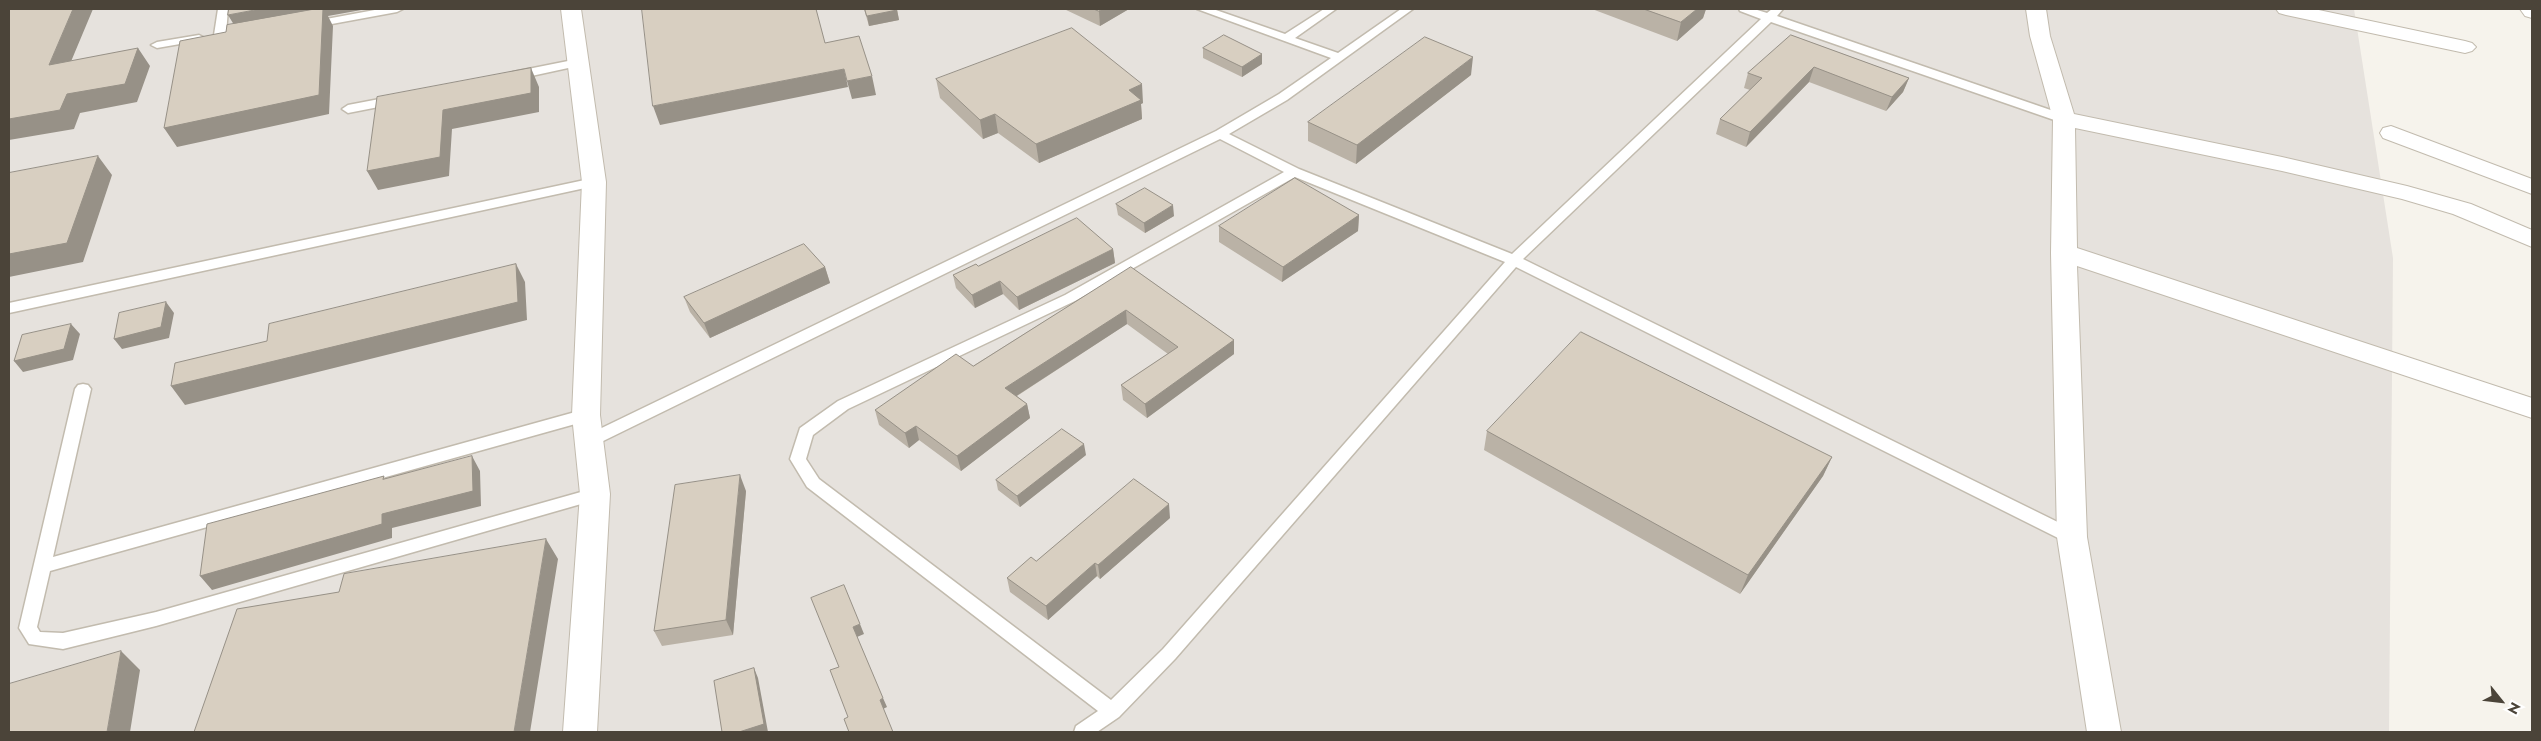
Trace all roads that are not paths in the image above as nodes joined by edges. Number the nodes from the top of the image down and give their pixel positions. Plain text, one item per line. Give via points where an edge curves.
1 (223, 9) edge
2 (397, 9) edge
3 (570, 9) edge
4 (1204, 9) edge
5 (1331, 9) edge
6 (1408, 9) edge
7 (1744, 9) edge
8 (2036, 9) edge
9 (2286, 9) edge
10 (2530, 9) edge
11 (2532, 12) edge
12 (1774, 13) edge
13 (301, 26) edge
14 (220, 35) junction
15 (244, 37) edge
16 (1285, 38) junction
17 (157, 45) dead end
18 (2465, 46) dead end
19 (1339, 57) junction
20 (578, 63) junction
21 (501, 79) edge
22 (405, 98) edge
23 (348, 109) dead end
24 (2064, 119) junction
25 (2391, 133) dead end
26 (1220, 134) junction
27 (1294, 172) junction
28 (594, 182) junction
29 (2532, 187) edge
30 (2532, 239) edge
31 (2064, 252) junction
32 (1514, 260) junction
33 (9, 308) edge
34 (83, 389) dead end
35 (2532, 408) edge
36 (587, 428) junction
37 (595, 494) junction
38 (2072, 537) junction
39 (44, 566) junction
40 (1112, 711) junction
41 (580, 732) edge
42 (1082, 732) edge
43 (2104, 732) edge

1 - 14 lane
2 - 13 lane
3 - 20 street
4 - 16 lane
5 - 16 lane
6 - 19 lane
7 - 12 lane
8 - 24 street via 2040,36
9 - 18 street
10 - 11 street
12 - 24 lane
12 - 32 lane
14 - 15 lane via 225,38
14 - 17 lane
16 - 19 lane
19 - 26 lane via 1283,97
20 - 21 lane
20 - 28 street
22 - 23 lane
24 - 30 street via 2407,193 2462,209
24 - 31 street
25 - 29 street
26 - 27 lane
26 - 36 lane
27 - 32 lane
27 - 40 lane via 1070,298 843,405 806,432 798,459 813,482
28 - 33 lane
28 - 36 street
31 - 35 street
31 - 38 street
32 - 38 lane
32 - 40 lane via 1168,654
34 - 39 lane
36 - 37 street
36 - 39 lane
37 - 39 lane via 156,619 63,641 35,640 28,628
37 - 41 street
38 - 43 street
40 - 42 lane

